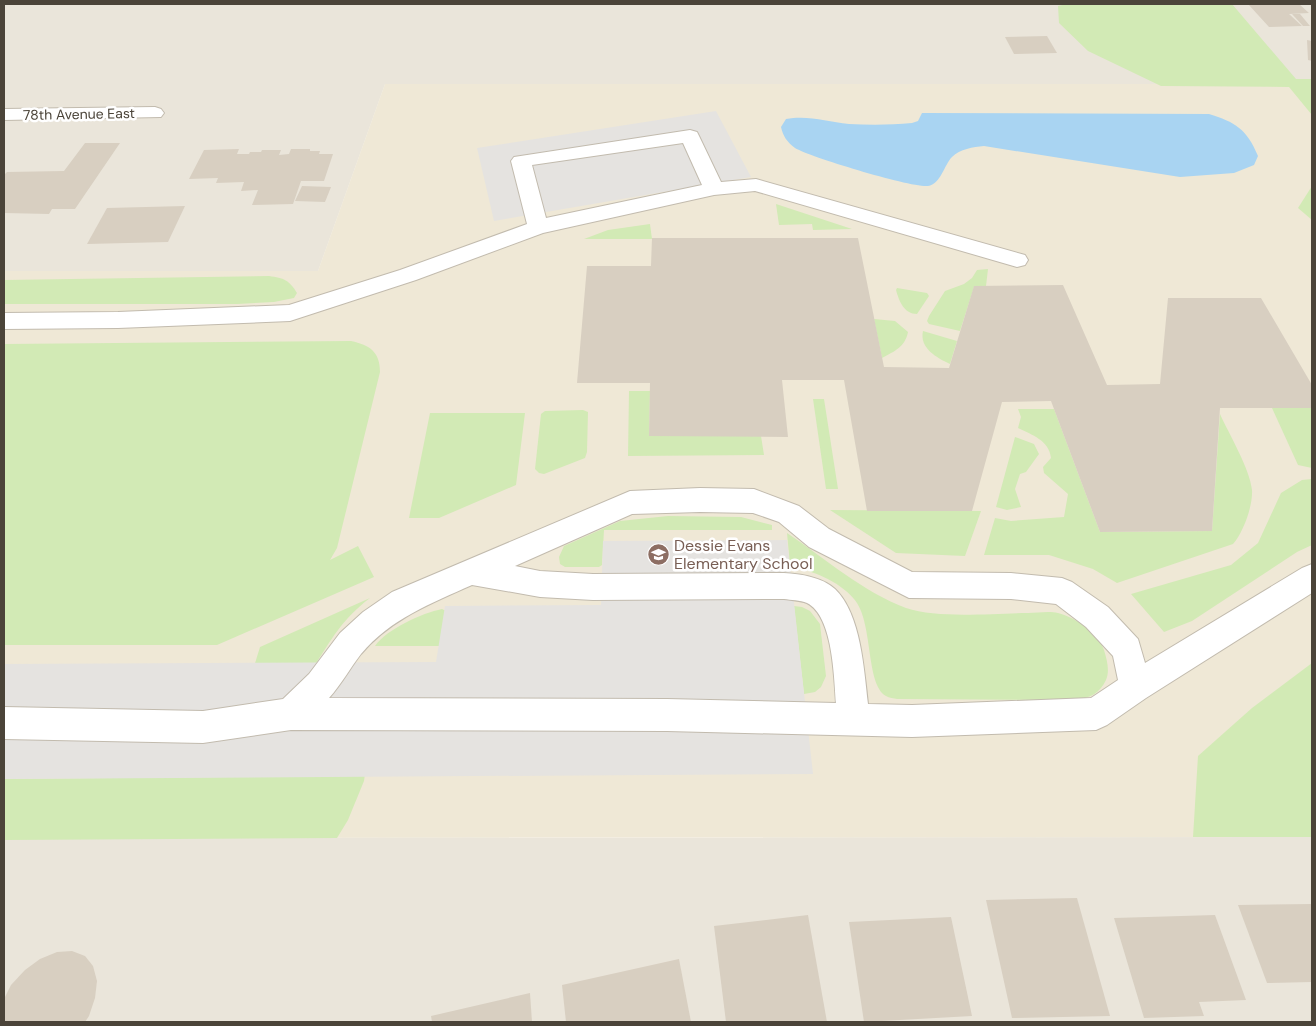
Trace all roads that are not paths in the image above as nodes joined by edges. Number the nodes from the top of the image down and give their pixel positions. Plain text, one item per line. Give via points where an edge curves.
1 (155, 113) dead end
2 (4, 114) edge
3 (714, 189) junction
4 (538, 227) junction
5 (1017, 260) dead end
6 (4, 321) edge
7 (472, 572) junction
8 (1312, 576) edge
9 (1135, 687) junction
10 (291, 714) junction
11 (854, 720) junction
12 (4, 723) edge

1 - 2 street, 78th Avenue East
3 - 4 street
3 - 4 street via 690,136 521,161
3 - 5 street via 756,185
4 - 6 street via 408,275 290,313
7 - 9 street via 630,503 754,501 789,514 820,538 909,584 1011,586 1062,591 1097,617 1127,649
7 - 10 street via 402,602 374,622 350,643 320,685
7 - 11 street via 540,584 593,587 808,588 825,598 834,609 841,627
8 - 9 street
9 - 11 street via 1096,714
10 - 11 street via 657,715
10 - 12 street via 203,727

